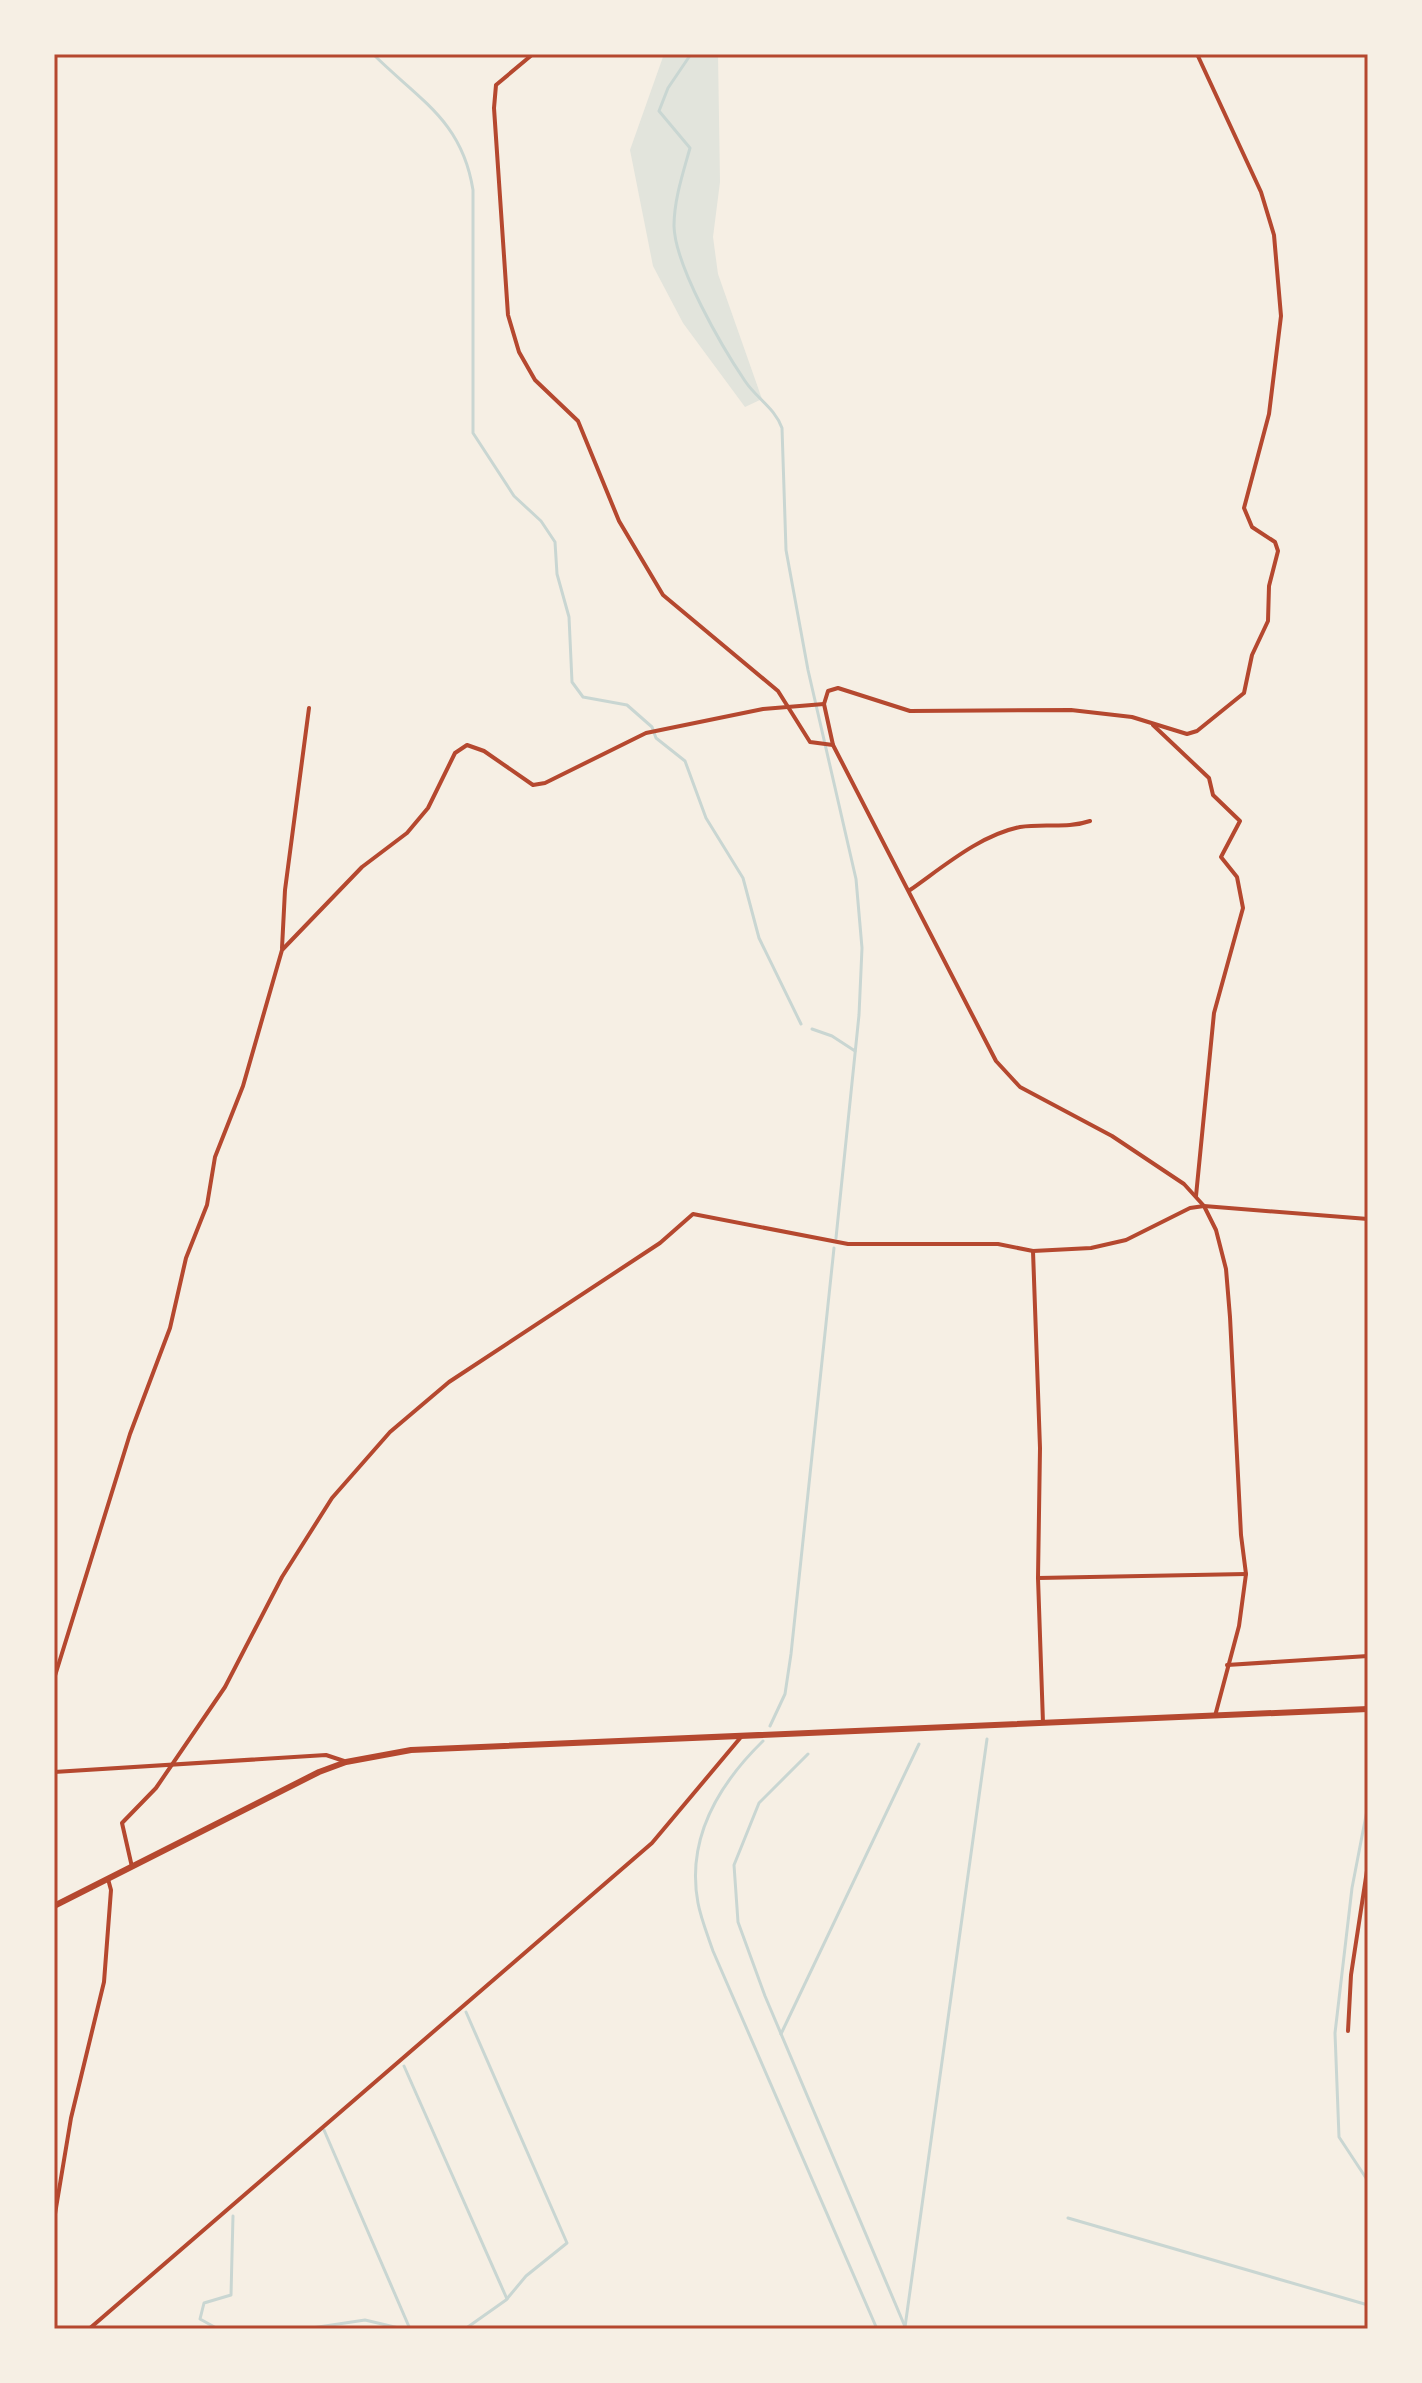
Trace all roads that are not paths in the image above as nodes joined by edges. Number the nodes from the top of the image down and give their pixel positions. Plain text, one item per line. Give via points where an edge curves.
1 (533, 54) edge
2 (1197, 54) edge
3 (824, 704) junction
4 (788, 705) junction
5 (309, 708) dead end
6 (1152, 723) junction
7 (833, 745) junction
8 (1090, 821) dead end
9 (910, 890) junction
10 (282, 950) junction
11 (1196, 1196) junction
12 (1204, 1206) junction
13 (1368, 1219) edge
14 (1033, 1251) junction
15 (1246, 1574) junction
16 (1038, 1578) junction
17 (1368, 1656) edge
18 (1227, 1665) junction
19 (54, 1679) edge
20 (1368, 1709) edge
21 (1215, 1716) junction
22 (1043, 1723) junction
23 (741, 1737) junction
24 (346, 1762) junction
25 (173, 1765) junction
26 (54, 1772) edge
27 (1368, 1864) edge
28 (132, 1867) junction
29 (108, 1879) junction
30 (54, 1906) edge
31 (1348, 2031) dead end
32 (54, 2220) edge
33 (89, 2329) edge

1 - 4 street via 496,85 494,108 508,315 519,352 535,380 578,421 619,521 663,595 717,637
2 - 6 street via 1261,192 1274,235 1281,316 1269,414 1244,508 1252,527 1275,542 1278,551 1268,621 1252,655 1244,693 1197,731 1187,734
3 - 4 street
3 - 6 street via 828,691 838,688 910,711 1071,710
3 - 7 street
4 - 7 street via 810,742
4 - 10 street via 646,733 533,785 467,745 455,753 428,808 407,833 362,867
5 - 10 street
6 - 11 street via 1209,778 1213,795 1240,821 1221,857 1237,877 1243,908 1214,1013
7 - 9 street
8 - 9 street via 1020,827 1000,834
9 - 11 street via 974,1023 996,1061 1020,1087 1112,1136
10 - 19 street via 243,1086 215,1157 207,1205 186,1258 170,1328 130,1434
11 - 12 street
12 - 13 street
12 - 14 street via 1126,1240
12 - 15 street via 1226,1269
14 - 16 street
14 - 25 street via 998,1244 848,1244 693,1214 660,1243 449,1382 390,1432 332,1498 282,1577 225,1687
15 - 16 street
15 - 18 street
16 - 22 street
17 - 18 street
18 - 21 street
20 - 21 main road
21 - 22 main road
22 - 23 main road
23 - 24 main road via 411,1750
23 - 33 street via 652,1843
24 - 25 street via 326,1755
24 - 28 main road
25 - 26 street
25 - 28 street via 122,1823
27 - 31 street
28 - 29 main road
29 - 30 main road
29 - 32 street via 104,1982 71,2118

